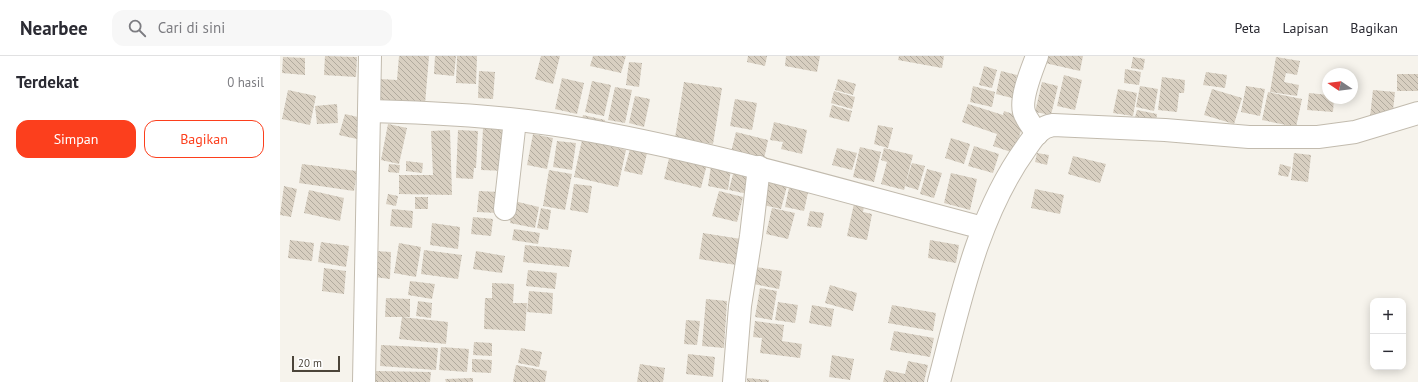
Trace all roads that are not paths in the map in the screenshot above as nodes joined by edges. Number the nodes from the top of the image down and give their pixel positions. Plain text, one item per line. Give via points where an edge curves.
1 (370, 56) edge
2 (1037, 56) edge
3 (370, 111) junction
4 (1418, 113) edge
5 (515, 120) junction
6 (1037, 134) junction
7 (759, 167) junction
8 (505, 209) dead end
9 (983, 228) junction
10 (364, 382) edge
11 (734, 382) edge
12 (939, 382) edge

1 - 3 street
2 - 6 street via 1023,102 1026,117
3 - 5 street via 435,113
3 - 10 street
4 - 6 street via 1355,132 1318,138 1249,137 1052,125 1042,128
5 - 7 street via 591,130
5 - 8 street
6 - 9 street via 1012,168
7 - 9 street
7 - 11 street via 740,306
9 - 12 street via 960,300

